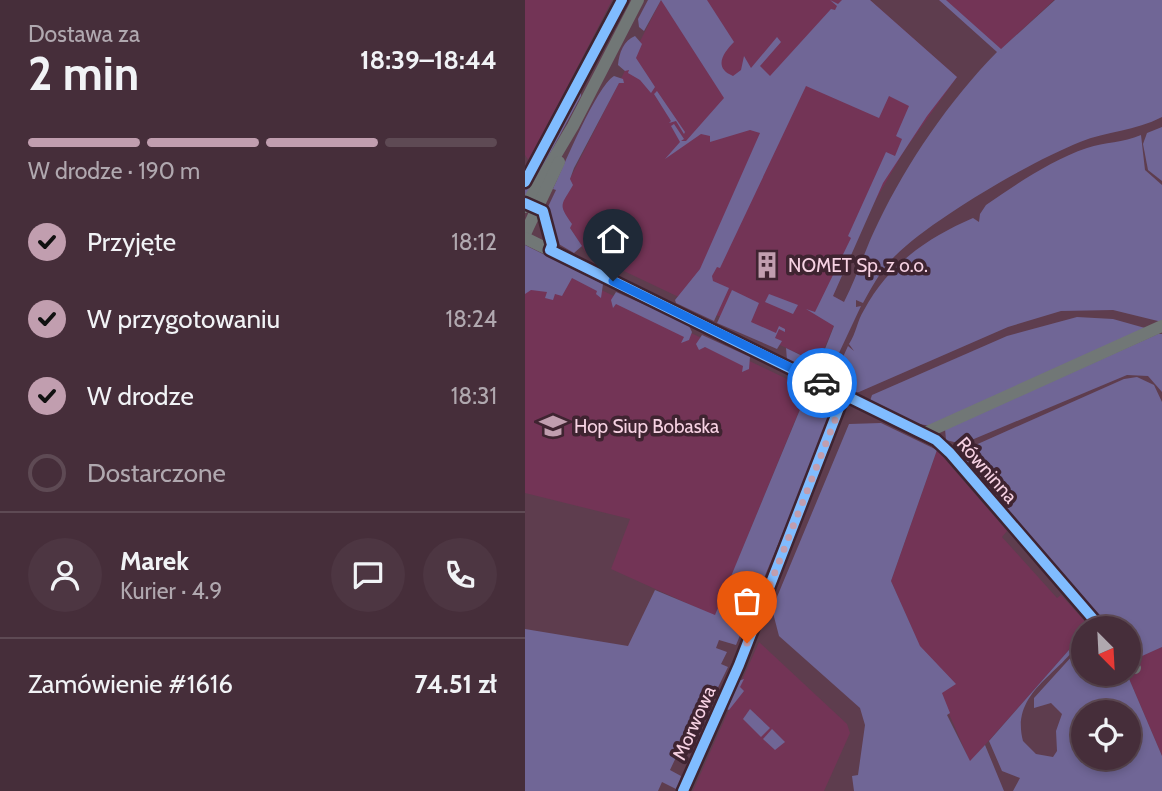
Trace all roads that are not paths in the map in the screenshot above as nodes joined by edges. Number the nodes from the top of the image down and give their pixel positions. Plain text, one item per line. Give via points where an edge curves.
1 (638, 0) edge
2 (573, 126) junction
3 (525, 206) edge
4 (525, 236) edge
5 (1162, 326) edge
6 (845, 395) junction
7 (925, 433) junction
8 (1091, 616) edge
9 (683, 791) edge

1 - 2 street
2 - 3 street
2 - 4 street
4 - 6 street, Równinna
5 - 7 street
6 - 7 street, Równinna
6 - 9 street, Morwowa via 739,665
7 - 8 street, Równinna via 950,453

